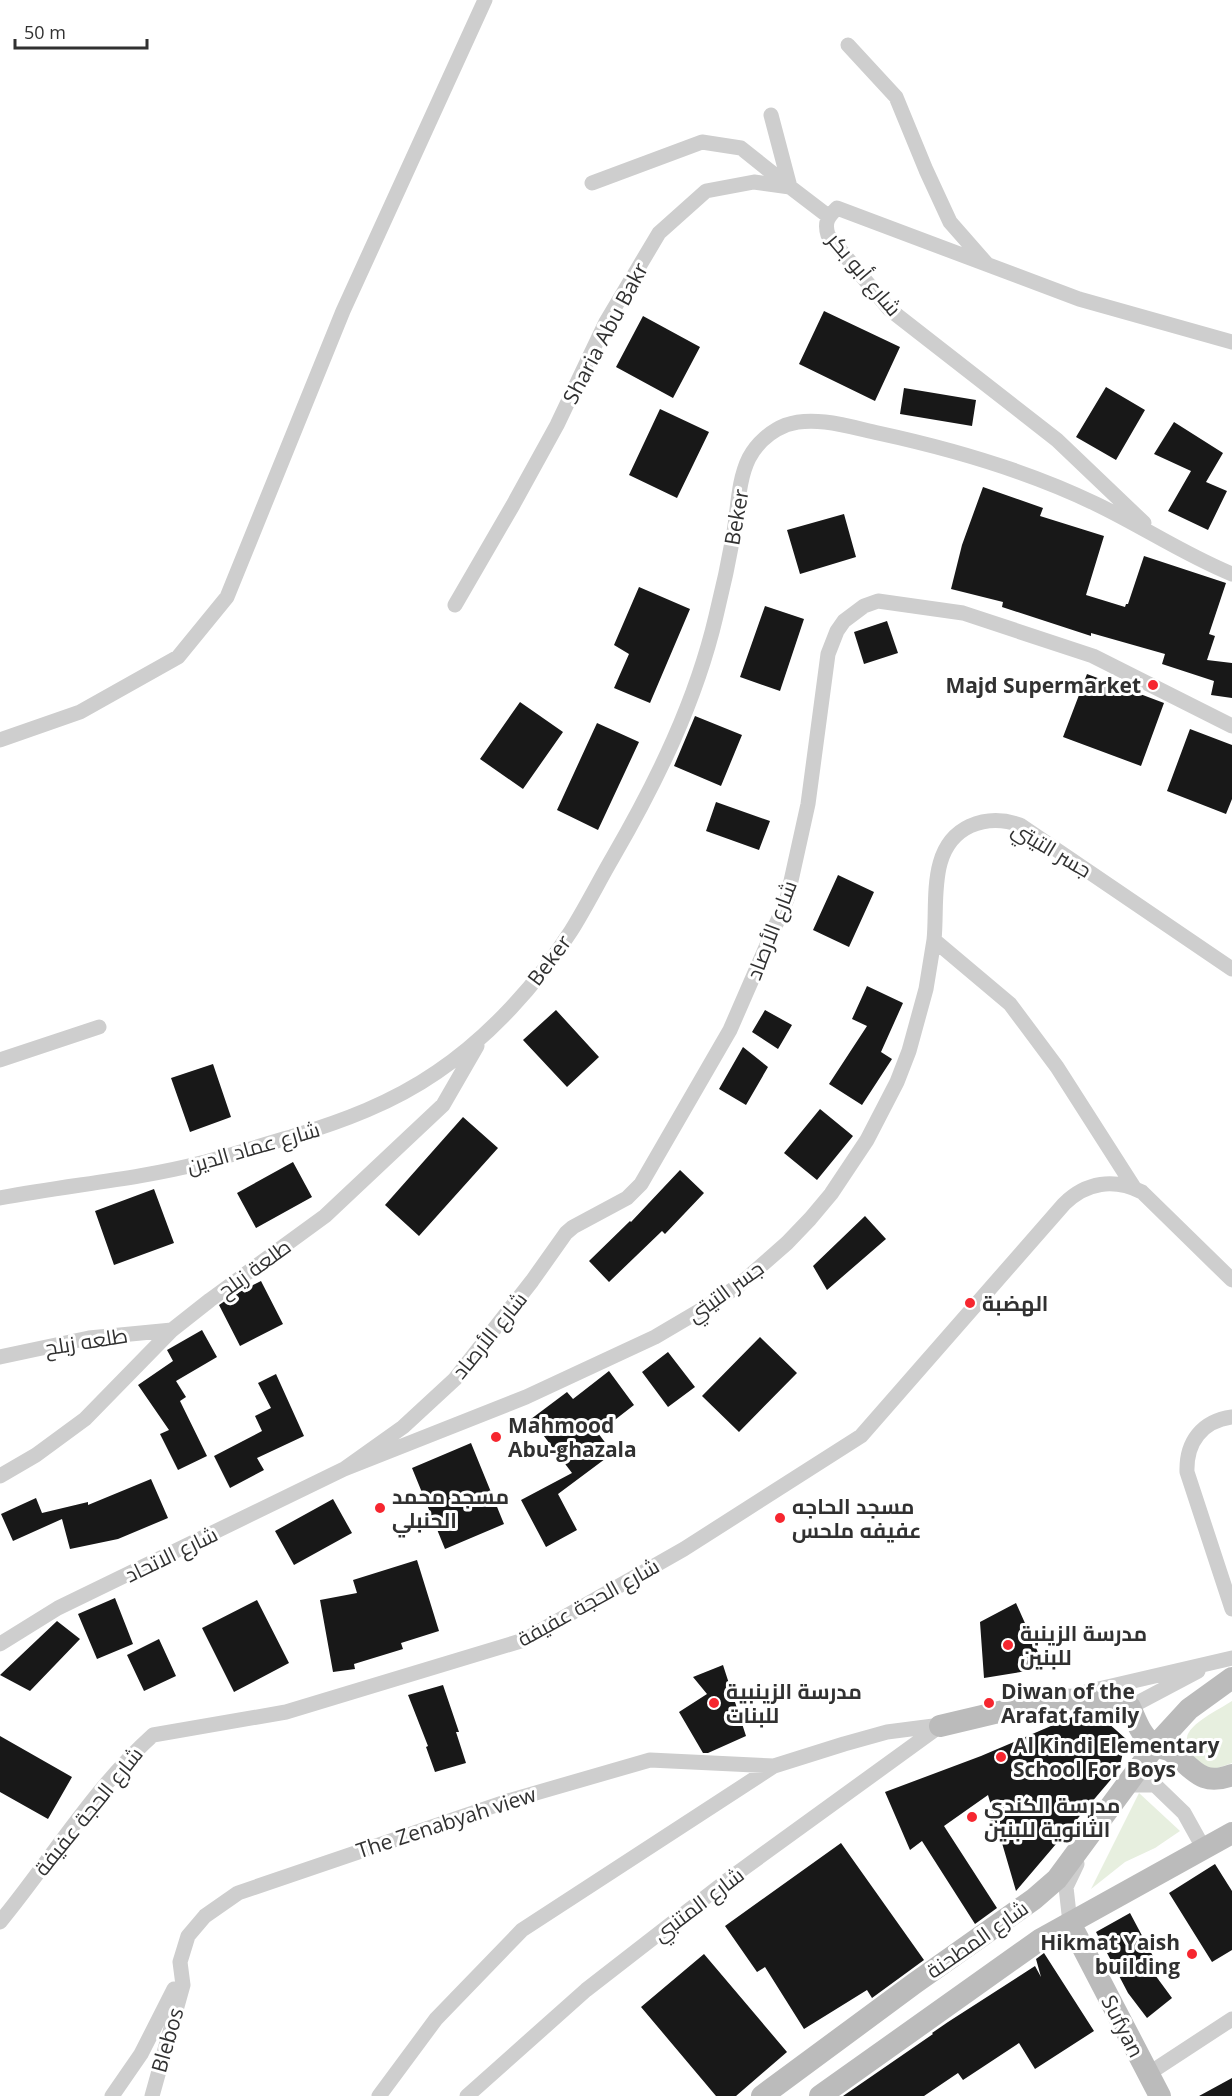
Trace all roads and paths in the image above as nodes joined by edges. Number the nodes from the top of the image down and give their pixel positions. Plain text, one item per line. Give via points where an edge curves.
1 (484, 0) edge
2 (848, 45) dead end
3 (771, 115) dead end
4 (592, 183) dead end
5 (790, 187) junction
6 (828, 216) junction
7 (988, 265) junction
8 (1232, 342) edge
9 (1157, 536) junction
10 (1232, 574) edge
11 (455, 604) dead end
12 (1232, 726) edge
13 (0, 740) edge
14 (934, 939) junction
15 (1232, 969) edge
16 (99, 1027) dead end
17 (483, 1036) junction
18 (0, 1060) edge
19 (1135, 1189) junction
20 (0, 1198) edge
21 (1232, 1280) edge
22 (172, 1330) junction
23 (0, 1357) edge
24 (1232, 1417) edge
25 (344, 1469) junction
26 (0, 1476) edge
27 (1232, 1609) edge
28 (0, 1644) edge
29 (1228, 1665) edge
30 (1130, 1707) junction
31 (939, 1726) junction
32 (1155, 1746) junction
33 (774, 1766) junction
34 (1232, 1775) edge
35 (1126, 1785) junction
36 (1232, 1833) edge
37 (1090, 1834) junction
38 (1204, 1848) junction
39 (0, 1922) edge
40 (1070, 1923) junction
41 (182, 1979) junction
42 (1232, 2019) edge
43 (1148, 2074) junction
44 (112, 2096) edge
45 (152, 2096) edge
46 (379, 2096) edge
47 (467, 2096) edge
48 (762, 2096) edge
49 (820, 2096) edge
50 (1160, 2096) edge

1 - 13 street via 343,311 227,597 178,657 80,712
2 - 7 street via 896,97 950,222
3 - 5 street
4 - 5 street via 702,142 741,148
5 - 6 street, Sharia Abu Bakr
5 - 11 street, Sharia Abu Bakr via 754,182 706,191 659,233 606,322 556,425
6 - 7 street, شارع أبو بكر via 837,208
6 - 9 street, شارع أبو بكر via 828,235 889,309 1057,440
7 - 8 street, شارع أبو بكر via 1079,299
9 - 10 street, Beker
9 - 17 street, Beker via 1095,503 1044,482 920,442 813,421 789,424 767,435 751,453 744,470 715,621 694,691 669,752 570,932 532,984
12 - 25 street, شارع الأرصاد via 1093,656 963,613 878,600 853,613 837,631 828,654 807,804 787,899 730,1030 641,1184 627,1198 566,1233 455,1379 403,1427
14 - 15 street, جسر التيتي via 937,876 944,852 966,828 998,820 1030,831
14 - 19 street via 1010,1004 1057,1067
14 - 25 street, جسر التيتي via 909,1052 883,1112 831,1194 763,1265 711,1305 655,1337 526,1397
16 - 18 street
17 - 20 street, شارع عماد الدين via 410,1090 333,1124 201,1164
17 - 22 street, طلعة زبلح via 443,1105 325,1216
19 - 21 street
19 - 39 street, شارع الحجة عفيفة via 1101,1184 1079,1192 1064,1204 861,1437 684,1549 524,1640 286,1712 153,1735 84,1811
22 - 23 street, طلعه زبلح via 89,1338
22 - 26 street, طلعة زبلح via 85,1419
24 - 27 street via 1200,1431 1188,1453 1187,1472
25 - 28 street, شارع الاتحاد via 58,1608
29 - 30 street
29 - 31 street
29 - 32 main road, شارع المطحنة
30 - 31 main road via 1054,1699
30 - 32 main road via 1140,1730
31 - 33 street via 887,1732
31 - 47 street, شارع المتنبي via 729,1879 595,1983
32 - 34 main road via 1170,1750 1202,1777
32 - 35 main road, شارع المطحنة
33 - 41 street, The Zenabyah view via 650,1760 508,1801 257,1885 221,1904 188,1936 180,1962
33 - 46 street via 522,1930 436,2019
35 - 37 main road, شارع المطحنة
35 - 38 street via 1155,1785 1184,1814
36 - 38 main road, شارع المطحنة
37 - 40 street via 1066,1887
37 - 48 main road, شارع المطحنة via 1057,1879 1034,1899
38 - 40 main road, شارع المطحنة
40 - 43 main road, Sufyan
40 - 49 main road, شارع المطحنة via 1041,1939
41 - 44 street via 141,2054
41 - 45 street, Blebos
42 - 43 street
43 - 50 main road, Sufyan

